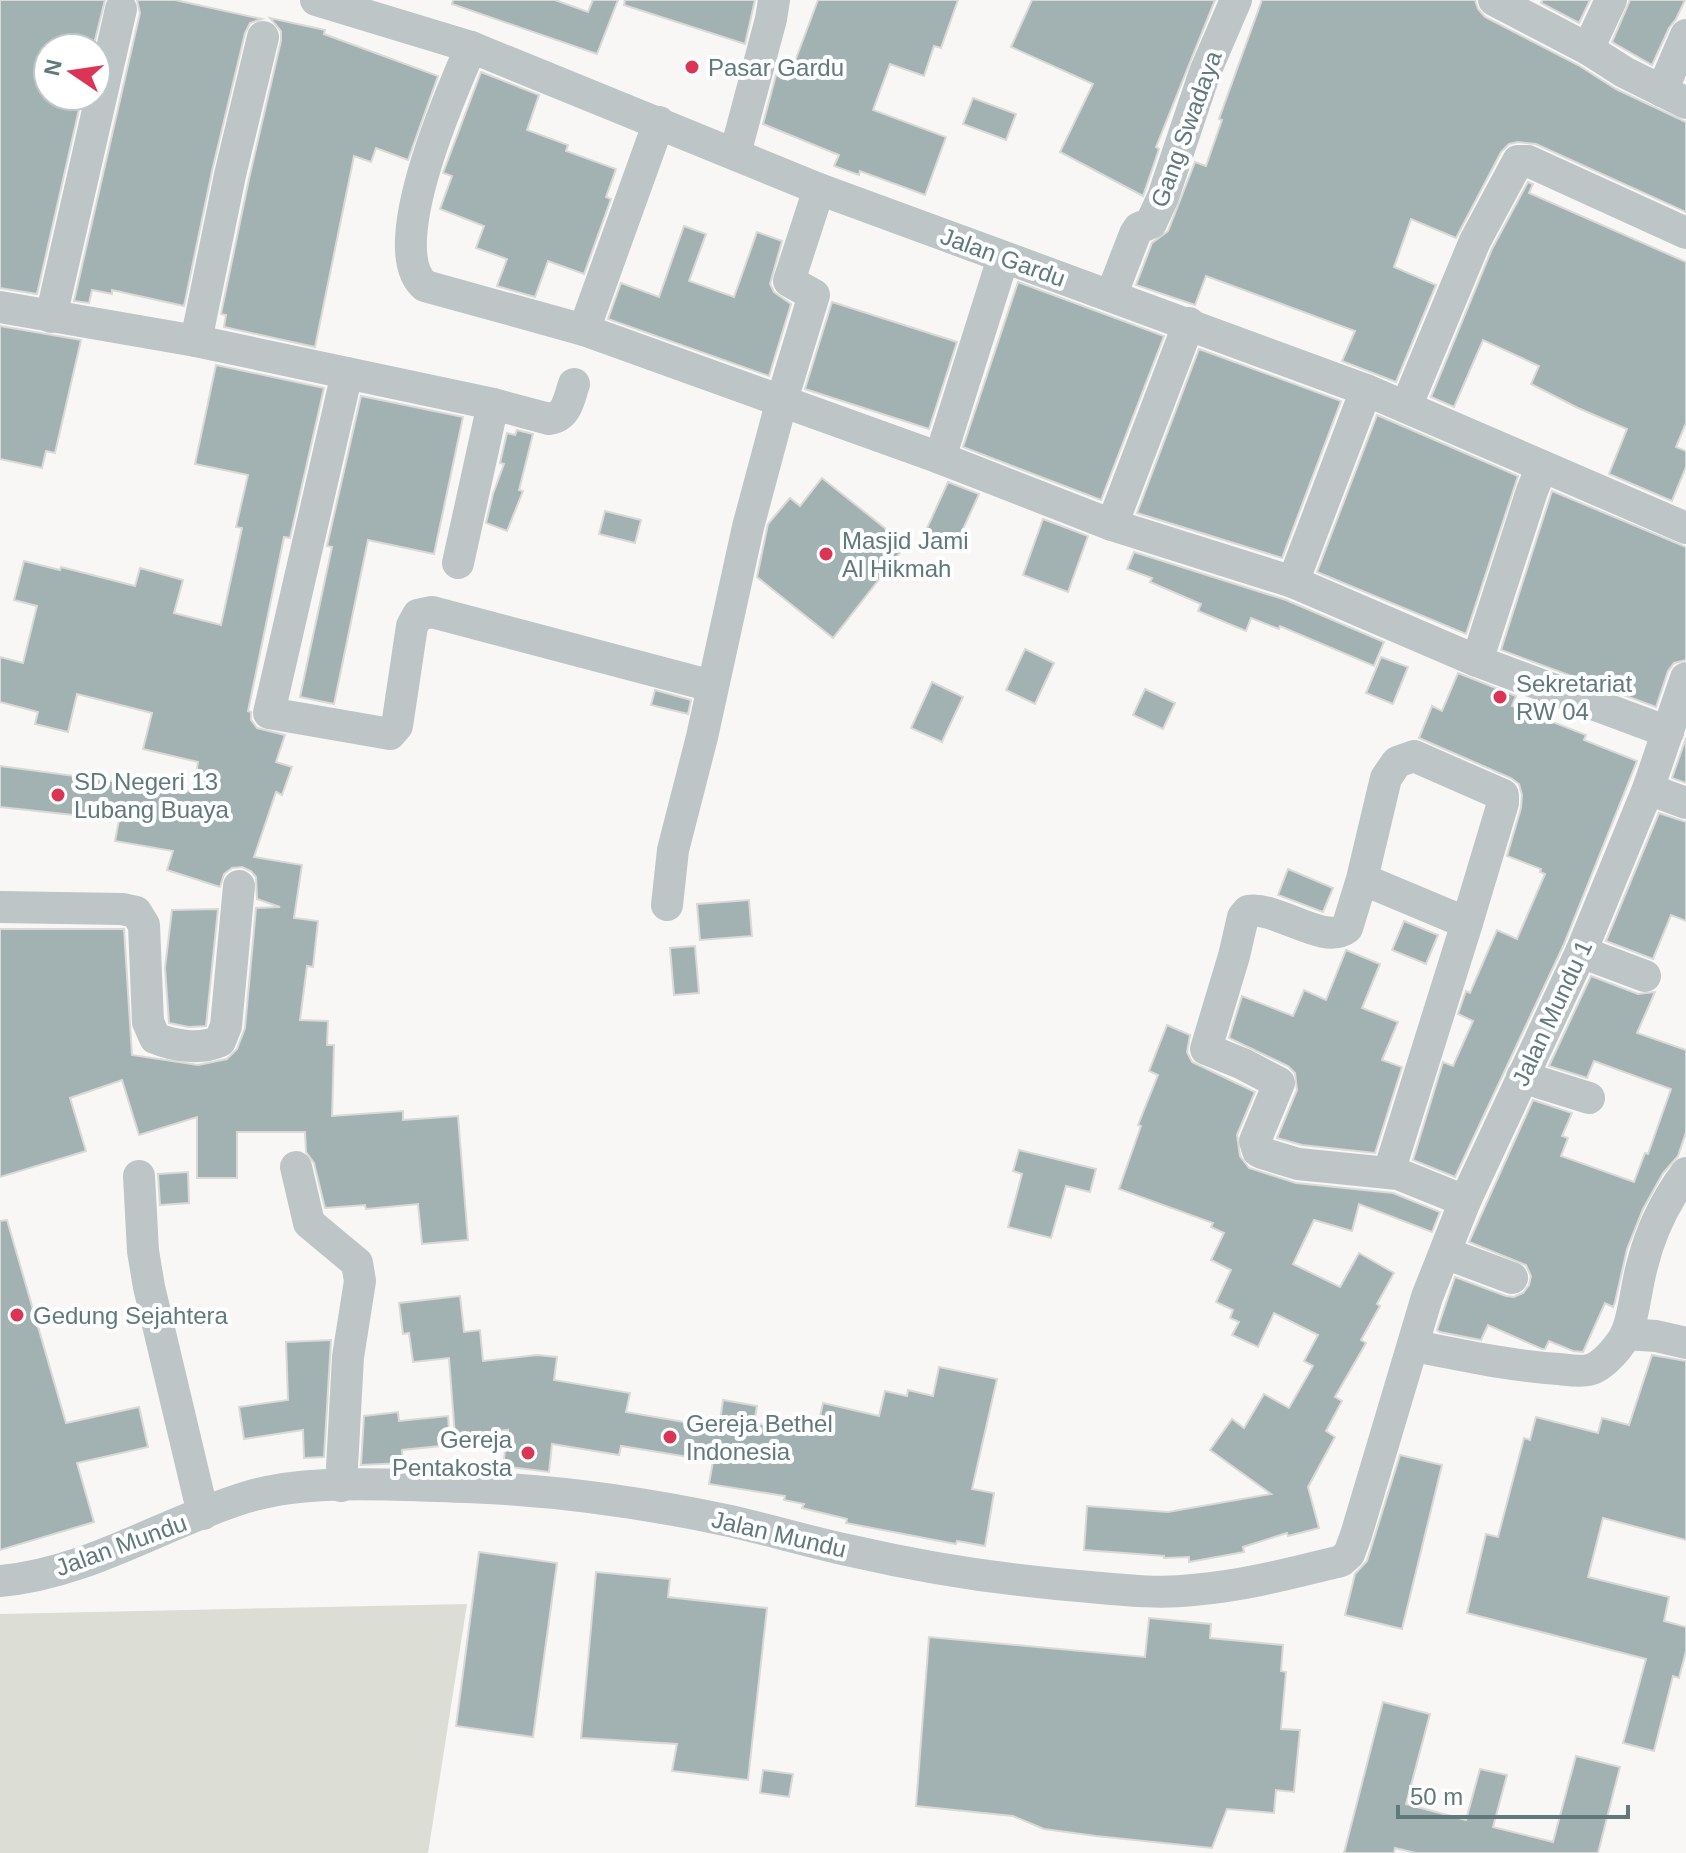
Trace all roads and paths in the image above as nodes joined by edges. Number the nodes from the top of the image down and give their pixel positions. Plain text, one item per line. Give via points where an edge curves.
1 (316, 0) edge
2 (774, 0) edge
3 (1236, 0) edge
4 (1494, 0) edge
5 (1611, 0) edge
6 (121, 9) dead end
7 (1686, 35) edge
8 (263, 37) dead end
9 (471, 47) junction
10 (1588, 49) junction
11 (1674, 97) edge
12 (659, 122) junction
13 (735, 154) junction
14 (819, 189) junction
15 (1686, 233) edge
16 (1003, 258) junction
17 (1111, 296) junction
18 (0, 307) edge
19 (51, 317) junction
20 (1189, 323) junction
21 (584, 330) junction
22 (196, 341) junction
23 (347, 373) junction
24 (574, 384) dead end
25 (1366, 390) junction
26 (782, 400) junction
27 (493, 404) junction
28 (1406, 407) junction
29 (940, 458) junction
30 (1542, 466) junction
31 (1112, 525) junction
32 (1686, 528) edge
33 (458, 563) dead end
34 (1293, 582) junction
35 (1477, 661) junction
36 (1686, 678) edge
37 (712, 686) junction
38 (1668, 732) junction
39 (1648, 789) junction
40 (1686, 803) edge
41 (1362, 879) junction
42 (239, 886) dead end
43 (667, 905) dead end
44 (0, 907) edge
45 (1467, 923) junction
46 (1581, 952) junction
47 (1645, 976) dead end
48 (1522, 1077) junction
49 (1589, 1098) dead end
50 (296, 1167) dead end
51 (1389, 1172) junction
52 (1686, 1173) edge
53 (139, 1176) dead end
54 (1465, 1201) junction
55 (1445, 1253) junction
56 (1512, 1278) dead end
57 (1626, 1334) junction
58 (1686, 1343) edge
59 (1414, 1346) junction
60 (341, 1486) junction
61 (203, 1514) junction
62 (0, 1581) edge

1 - 9 street, Jalan Gardu
2 - 13 street
3 - 17 street, Gang Swadaya via 1205,72 1163,197 1151,223 1135,234
4 - 10 street
5 - 10 street
6 - 19 street
7 - 11 street
8 - 22 street
9 - 12 street, Jalan Gardu
9 - 21 street via 416,199 410,239 414,271 425,286
10 - 11 street
12 - 13 street, Jalan Gardu
12 - 21 street
13 - 14 street, Jalan Gardu
14 - 16 street, Jalan Gardu
14 - 26 street via 789,281 814,295
15 - 28 street via 1518,161 1475,241
16 - 17 street, Jalan Gardu
16 - 29 street
17 - 20 street, Jalan Gardu
18 - 19 street
19 - 22 street
20 - 25 street, Jalan Gardu
20 - 31 street
21 - 26 street
22 - 23 street
23 - 27 street
23 - 37 street via 269,713 390,734 397,726 412,626 418,615 432,612
24 - 27 street via 558,418
25 - 28 street, Jalan Gardu
25 - 34 street
26 - 29 street
26 - 37 street
27 - 33 street
28 - 30 street, Jalan Gardu
29 - 31 street
30 - 32 street, Jalan Gardu
30 - 35 street
31 - 34 street
34 - 35 street
35 - 38 street
36 - 38 street, Jalan Mundu 1
37 - 43 street via 673,850
38 - 39 street, Jalan Mundu 1
39 - 40 street
39 - 46 street, Jalan Mundu 1
41 - 45 street
41 - 45 street via 1386,778 1407,757 1425,760 1502,793 1504,799
41 - 51 street via 1351,922 1341,933 1248,911 1206,1049 1279,1083 1255,1141 1258,1151 1298,1164
42 - 44 street via 226,1026 220,1041 208,1047 155,1038 148,1022 144,925 136,912
45 - 51 street
46 - 47 street
46 - 48 street, Jalan Mundu 1
48 - 49 street
48 - 54 street, Jalan Mundu 1
50 - 60 street via 309,1223 359,1270
51 - 54 street
52 - 57 street via 1652,1236
53 - 61 street via 149,1287
54 - 55 street, Jalan Mundu 1
55 - 56 street
55 - 59 street, Jalan Mundu 1
57 - 58 street
57 - 59 street via 1601,1364 1580,1371
59 - 60 street, Jalan Mundu via 1349,1554 1341,1561 1273,1577 1193,1590 1150,1592 1030,1582 853,1552 725,1520 600,1498 467,1487
60 - 61 street, Jalan Mundu via 274,1490
61 - 62 street, Jalan Mundu via 55,1571

